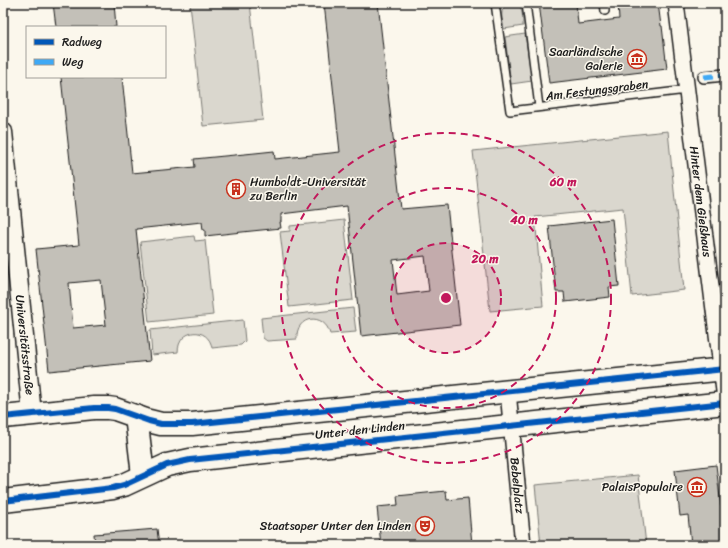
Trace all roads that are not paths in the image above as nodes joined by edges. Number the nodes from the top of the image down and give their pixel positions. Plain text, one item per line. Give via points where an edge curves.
1 (495, 3) edge
2 (526, 3) edge
3 (604, 3) edge
4 (676, 3) edge
5 (605, 12) dead end
6 (725, 75) edge
7 (704, 77) dead end
8 (687, 90) junction
9 (539, 107) junction
10 (3, 132) edge
11 (723, 369) edge
12 (508, 392) junction
13 (725, 399) edge
14 (725, 403) edge
15 (32, 414) junction
16 (136, 416) junction
17 (3, 417) edge
18 (511, 425) junction
19 (143, 475) junction
20 (3, 501) edge
21 (523, 545) edge

1 - 9 lane, Am Festungsgraben via 510,111
2 - 9 lane
3 - 5 lane
4 - 8 street, Hinter dem Gießhaus
6 - 7 street
8 - 9 lane, Am Festungsgraben
8 - 11 street, Hinter dem Gießhaus
10 - 15 street, Universitätsstraße
11 - 12 main road, Unter den Linden
11 - 13 street, Hinter dem Gießhaus
12 - 16 main road, Unter den Linden via 192,424 162,424
12 - 18 street
14 - 18 main road, Unter den Linden
15 - 16 main road, Unter den Linden via 100,408 116,409
15 - 17 main road, Unter den Linden
16 - 19 main road
18 - 19 main road, Unter den Linden via 190,460 166,465
18 - 21 street, Bebelplatz
19 - 20 main road, Unter den Linden via 113,488

